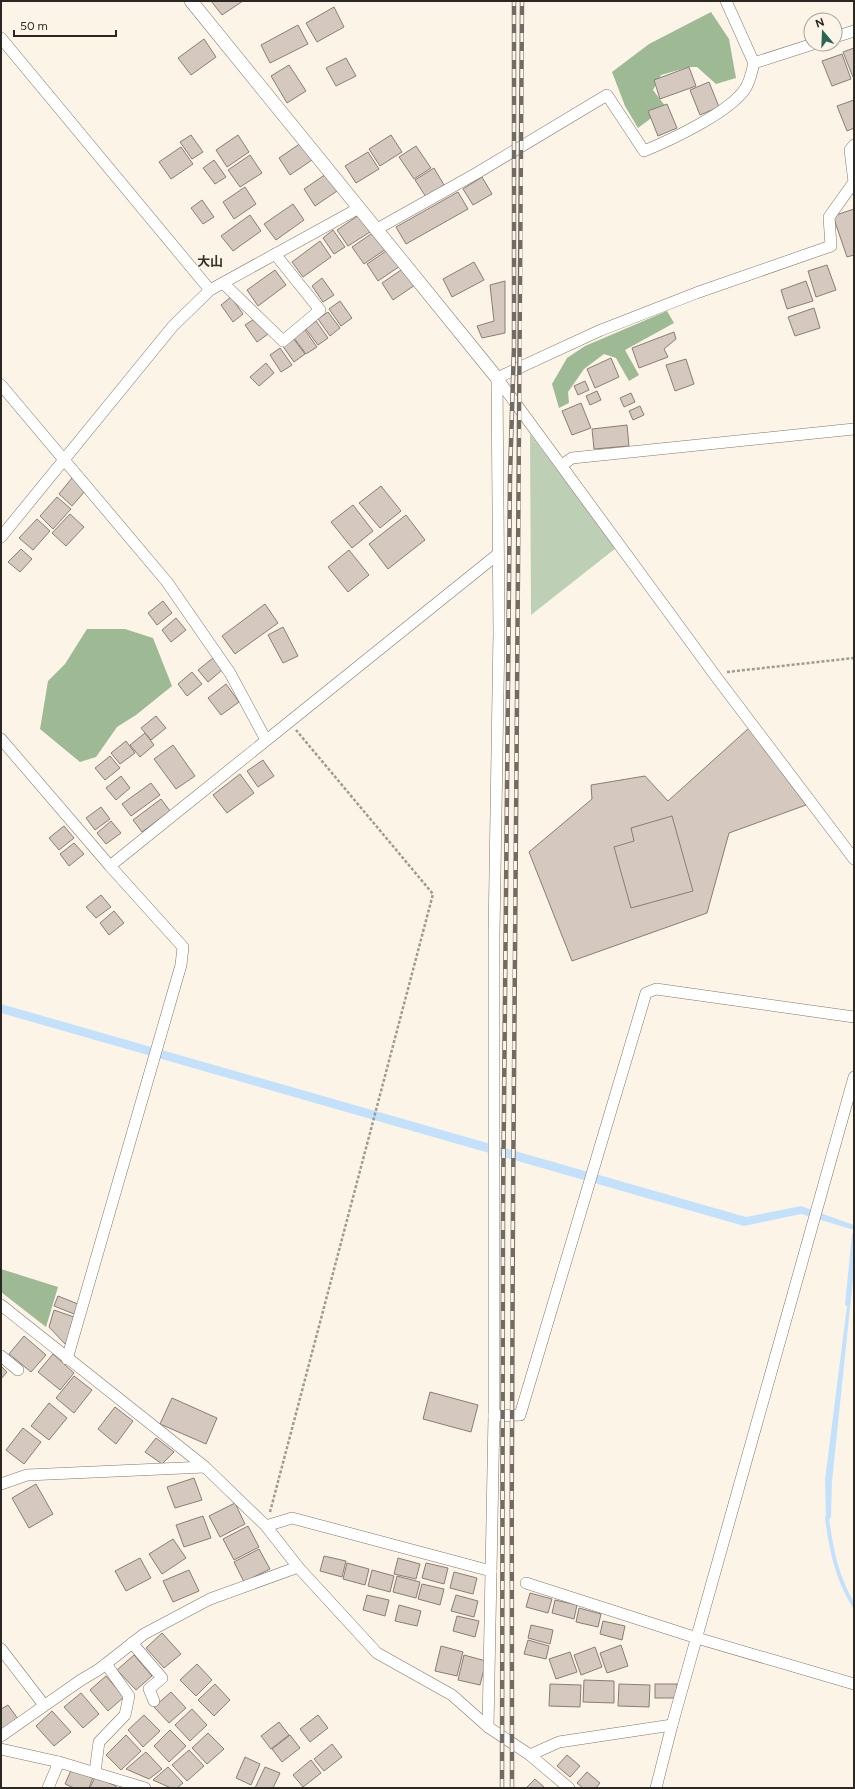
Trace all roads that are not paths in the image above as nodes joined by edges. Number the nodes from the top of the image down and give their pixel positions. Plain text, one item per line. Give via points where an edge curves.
1 (191, 1) edge
2 (726, 1) edge
3 (854, 31) edge
4 (843, 34) edge
5 (1, 38) edge
6 (803, 47) edge
7 (754, 63) junction
8 (854, 145) edge
9 (359, 208) junction
10 (377, 229) junction
11 (275, 254) junction
12 (223, 283) junction
13 (210, 290) junction
14 (497, 378) junction
15 (1, 385) edge
16 (854, 429) edge
17 (63, 459) junction
18 (562, 465) junction
19 (1, 537) edge
20 (498, 554) junction
21 (1, 739) edge
22 (266, 740) junction
23 (854, 859) edge
24 (110, 866) junction
25 (854, 1016) edge
26 (854, 1078) edge
27 (1, 1305) edge
28 (1, 1356) edge
29 (67, 1358) junction
30 (18, 1370) dead end
31 (494, 1416) junction
32 (205, 1467) junction
33 (1, 1484) edge
34 (266, 1526) junction
35 (298, 1568) junction
36 (491, 1571) junction
37 (526, 1584) dead end
38 (697, 1638) junction
39 (132, 1644) junction
40 (1, 1649) edge
41 (106, 1664) junction
42 (854, 1684) edge
43 (154, 1701) dead end
44 (44, 1705) junction
45 (672, 1725) junction
46 (488, 1727) junction
47 (1, 1736) edge
48 (1, 1749) edge
49 (530, 1754) junction
50 (59, 1762) junction
51 (95, 1772) junction
52 (48, 1788) edge
53 (145, 1788) edge
54 (569, 1788) edge
55 (656, 1788) edge

1 - 9 street
2 - 7 street
3 - 4 street
5 - 13 street
6 - 7 street
7 - 10 street via 746,87 740,96 673,139 644,151 607,95
8 - 14 street via 850,150 854,182 829,217 831,246 696,293 601,330
9 - 10 street
9 - 11 street
10 - 14 street
11 - 12 street
11 - 12 street via 320,310 283,341
12 - 13 street
13 - 17 street via 173,326
14 - 18 street
14 - 20 street
15 - 17 street
16 - 18 street via 572,458
17 - 19 street
17 - 22 street via 167,582 230,673
18 - 23 street via 717,678
20 - 22 street
20 - 31 street via 494,933
21 - 24 street
22 - 24 street
24 - 29 street via 183,947 181,965
25 - 31 street via 656,989 646,992 520,1415
26 - 38 street
27 - 29 street
28 - 30 street
29 - 32 street
31 - 36 street
32 - 33 street via 27,1476
32 - 34 street
34 - 35 street
34 - 36 street via 292,1518
35 - 39 street via 210,1599 144,1634
35 - 46 street via 377,1653 452,1695
36 - 46 street
37 - 38 street
38 - 42 street
38 - 45 street
39 - 41 street
39 - 43 street via 162,1678 149,1689
40 - 44 street
41 - 44 street
41 - 51 street via 129,1696 125,1715 99,1742
44 - 47 street
45 - 49 street via 559,1742
45 - 55 street
46 - 49 street
48 - 50 street
49 - 54 street
50 - 51 street
50 - 52 street
51 - 53 street

